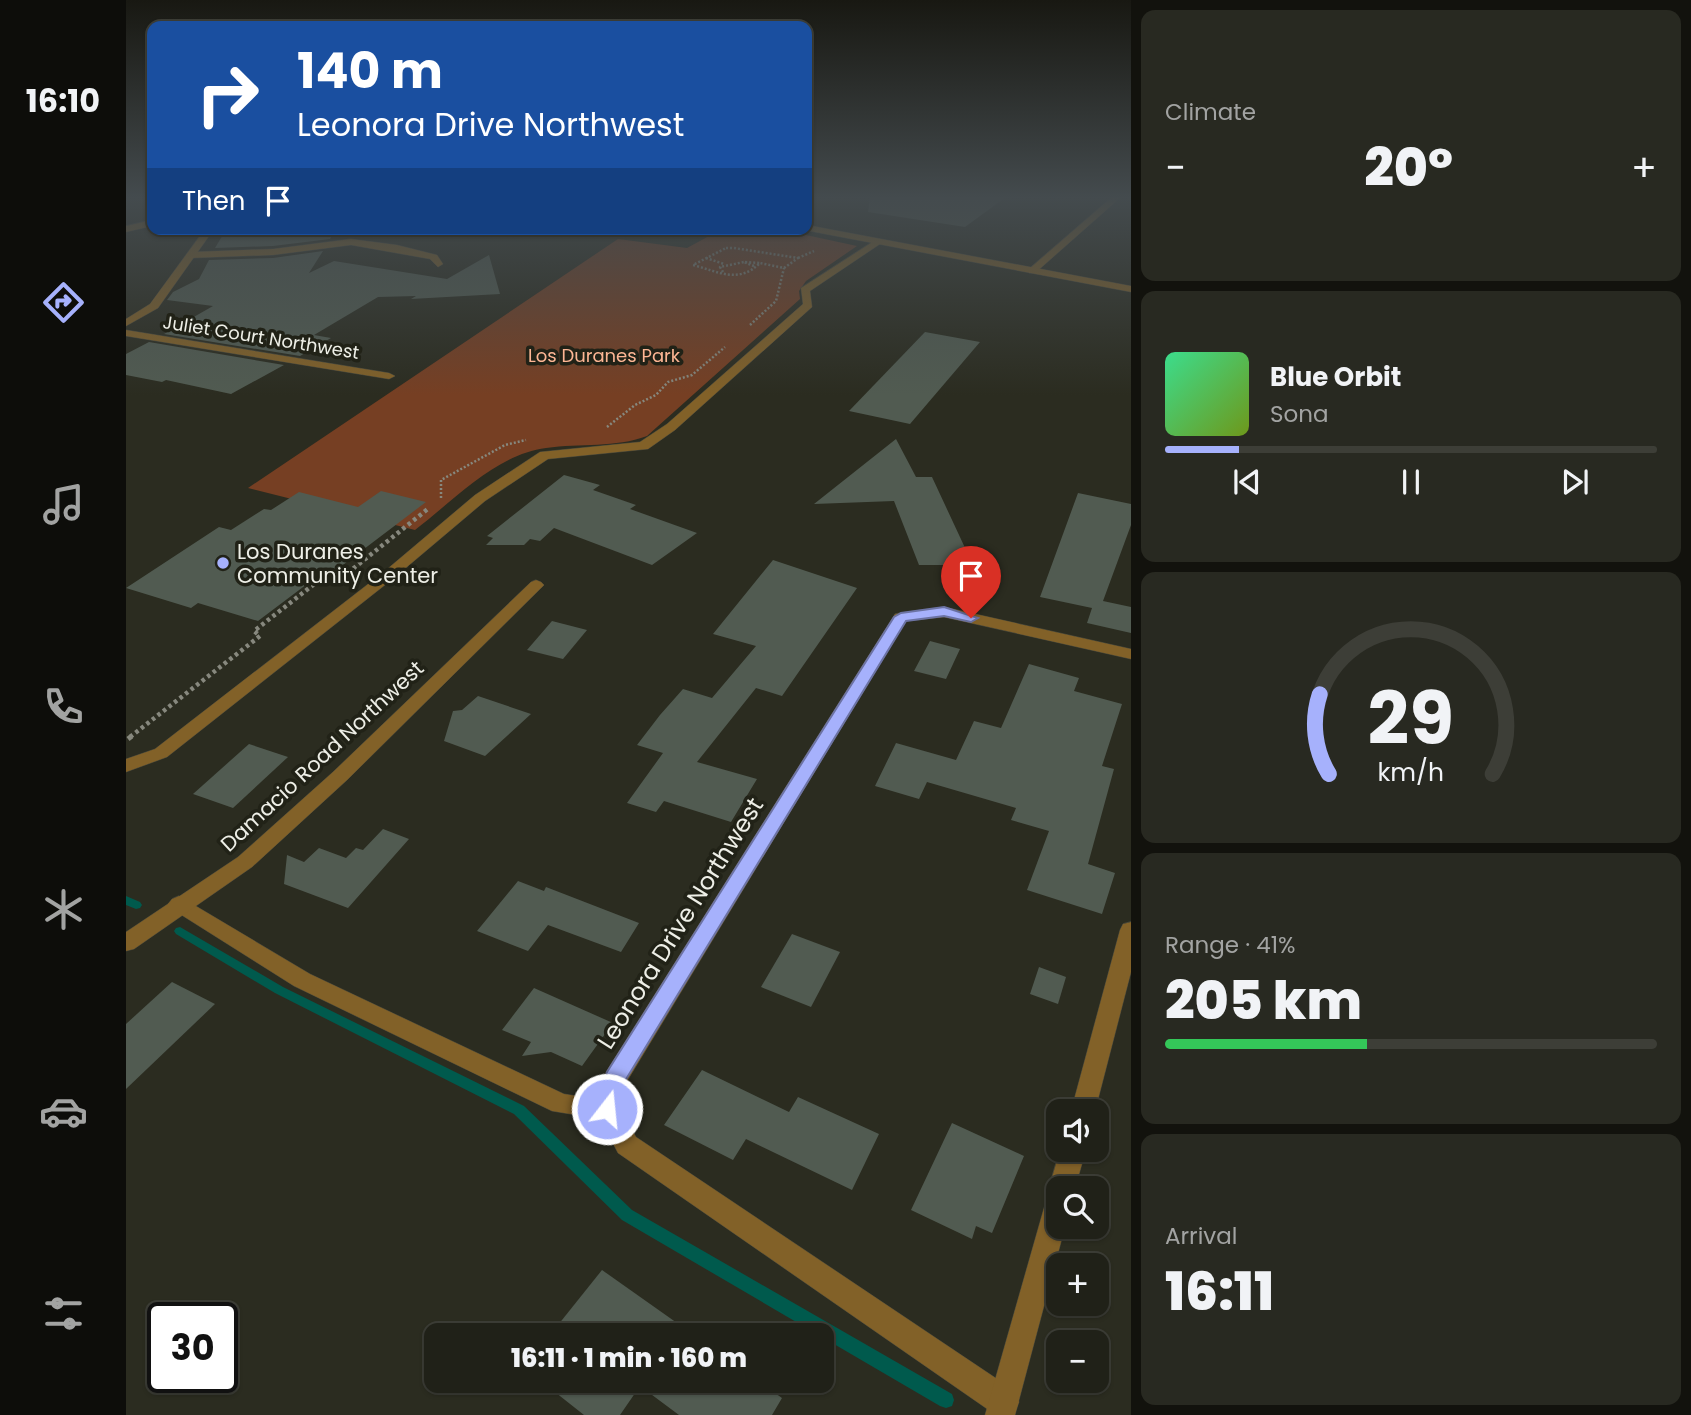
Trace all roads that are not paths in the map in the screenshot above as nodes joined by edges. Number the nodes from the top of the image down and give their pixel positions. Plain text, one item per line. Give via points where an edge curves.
1 (185, 263) edge
2 (845, 263) edge
3 (989, 263) edge
4 (1041, 263) edge
5 (1032, 271) junction
6 (1131, 289) edge
7 (126, 323) edge
8 (126, 332) edge
9 (389, 376) dead end
10 (536, 585) dead end
11 (1131, 654) edge
12 (126, 766) edge
13 (179, 904) junction
14 (1131, 930) edge
15 (126, 943) edge
16 (1086, 1099) edge
17 (607, 1109) junction
18 (1049, 1239) edge
19 (1002, 1408) edge

1 - 7 street via 153,306
2 - 12 street via 805,290 808,305 662,433 643,446 545,455 480,498 172,745
3 - 5 street
4 - 5 street
5 - 6 street
8 - 9 street, Juliet Court Northwest
10 - 13 street, Damacio Road Northwest via 245,862
11 - 17 street, Leonora Drive Northwest via 944,612 901,617 615,1079
13 - 15 street, Damacio Road Northwest
13 - 17 street via 302,980 561,1104
14 - 16 street
17 - 19 street via 627,1145
18 - 19 street

